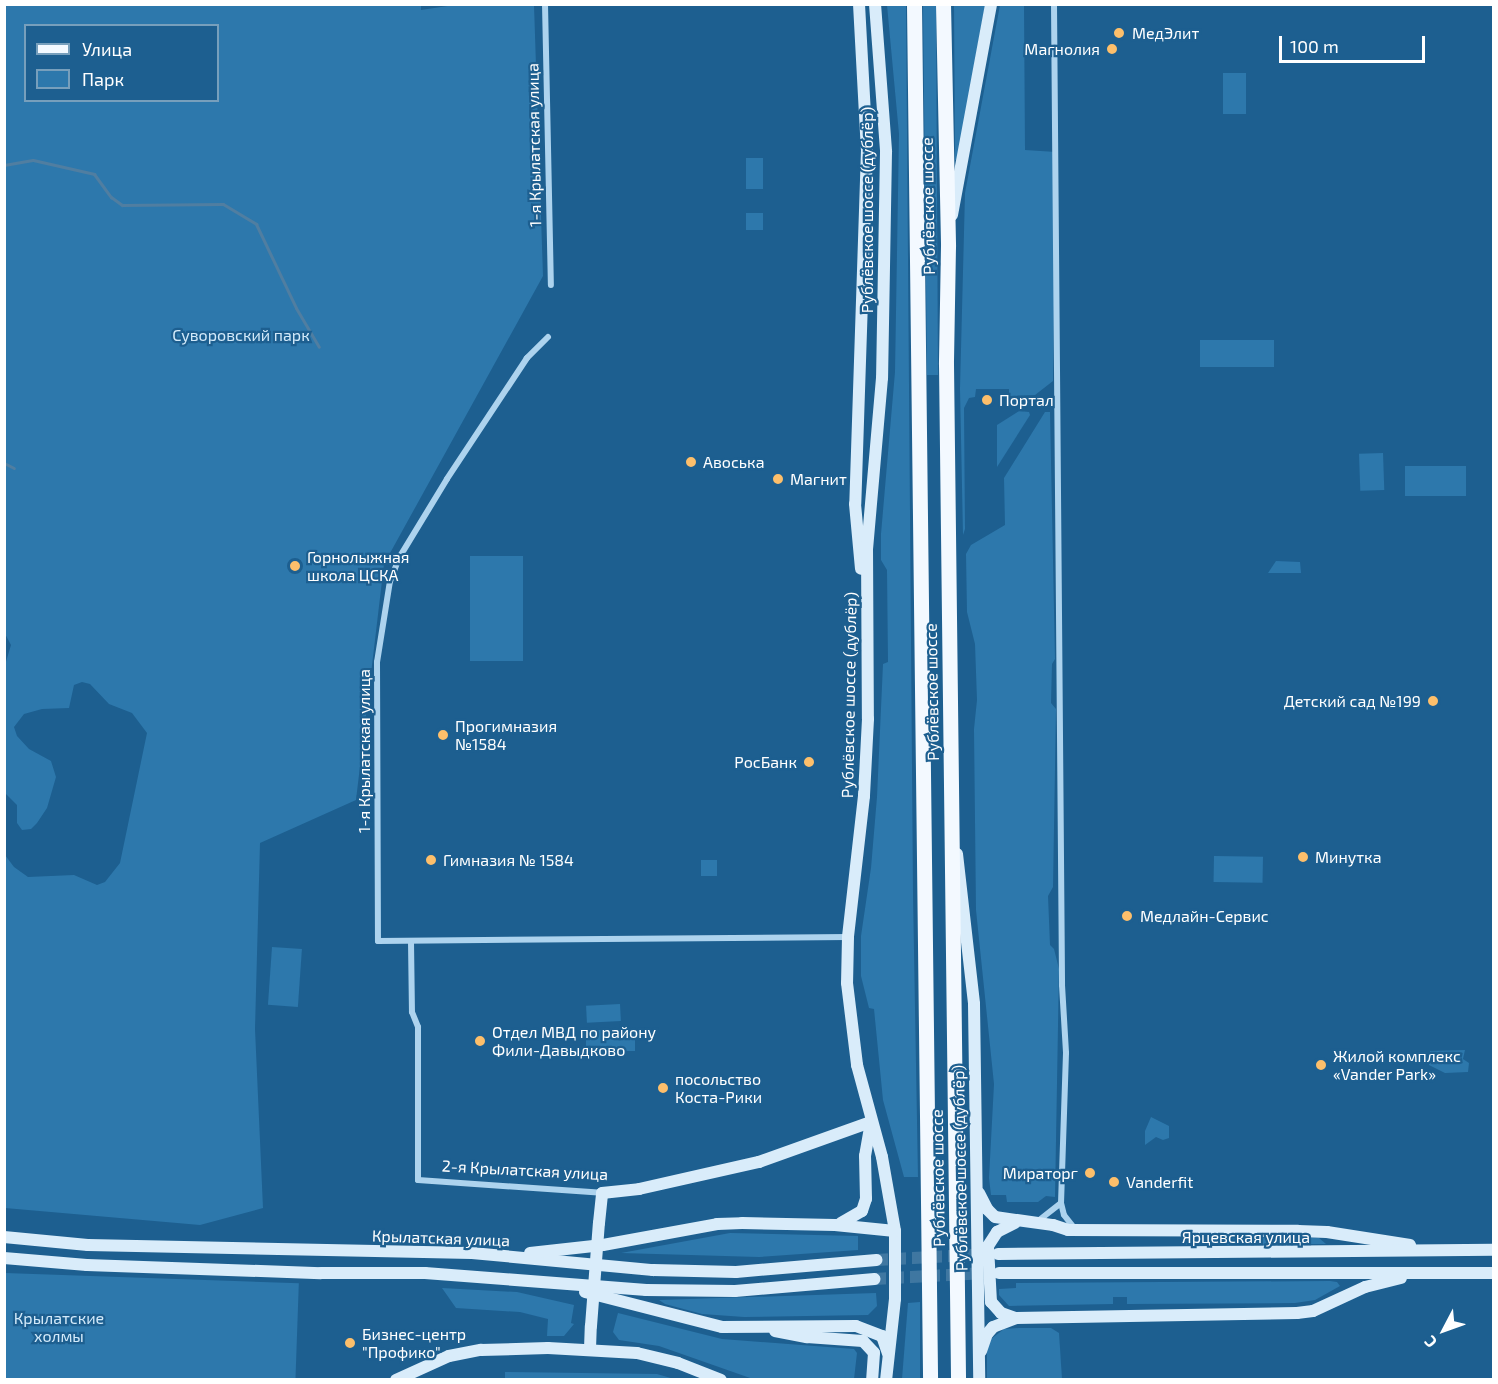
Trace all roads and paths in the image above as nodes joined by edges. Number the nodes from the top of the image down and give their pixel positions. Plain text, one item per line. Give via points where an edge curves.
1 (545, 4) edge
2 (859, 4) edge
3 (875, 4) edge
4 (914, 4) edge
5 (943, 4) edge
6 (991, 4) edge
7 (1054, 4) edge
8 (948, 246) junction
9 (551, 285) dead end
10 (548, 337) dead end
11 (867, 588) junction
12 (952, 813) junction
13 (848, 937) junction
14 (411, 942) junction
15 (871, 1122) junction
16 (977, 1186) junction
17 (602, 1193) junction
18 (1061, 1203) junction
19 (1019, 1222) junction
20 (1034, 1222) junction
21 (835, 1225) junction
22 (895, 1231) junction
23 (1084, 1232) junction
24 (4, 1237) edge
25 (1494, 1250) edge
26 (1449, 1251) junction
27 (472, 1253) junction
28 (998, 1254) tunnel mouth
29 (4, 1257) edge
30 (876, 1260) tunnel mouth
31 (1434, 1272) junction
32 (999, 1273) tunnel mouth
33 (1494, 1273) edge
34 (874, 1279) tunnel mouth
35 (535, 1280) junction
36 (1016, 1318) junction
37 (756, 1328) junction
38 (590, 1349) junction
39 (890, 1361) junction
40 (978, 1361) junction
41 (396, 1380) edge
42 (721, 1380) edge
43 (872, 1380) edge
44 (886, 1380) edge
45 (930, 1380) edge
46 (958, 1380) edge
47 (978, 1380) edge

1 - 9 street, 1-я Крылатская улица
2 - 11 main road via 867,150 855,504 857,547
3 - 11 main road, Рублёвское шоссе (дублёр) via 886,164 882,378 869,513
4 - 45 main road, Рублёвское шоссе
5 - 8 main road, Рублёвское шоссе
6 - 8 main road
7 - 18 street via 1066,1053
8 - 12 main road, Рублёвское шоссе
10 - 14 street, 1-я Крылатская улица via 527,357 447,479 399,558 390,581 377,662 378,941
11 - 13 main road, Рублёвское шоссе (дублёр) via 864,796
12 - 16 main road, Рублёвское шоссе (дублёр) via 974,1004
12 - 46 main road, Рублёвское шоссе
13 - 14 street
13 - 15 main road, Рублёвское шоссе (дублёр) via 851,1036
14 - 17 street, 2-я Крылатская улица via 412,1012 418,1027 418,1180
15 - 17 main road, 2-я Крылатская улица via 759,1162 639,1189
15 - 21 main road via 862,1211
15 - 22 main road, Рублёвское шоссе (дублёр) via 888,1184
16 - 19 main road via 995,1217
16 - 40 main road, Рублёвское шоссе (дублёр)
17 - 38 main road, bridge
18 - 20 street
18 - 23 street via 1069,1223
19 - 20 main road
19 - 36 main road via 1000,1229 988,1246 990,1302 1001,1313
20 - 23 main road
21 - 22 main road
21 - 27 main road via 717,1224 603,1245
22 - 39 main road, Рублёвское шоссе (дублёр)
23 - 26 main road via 1327,1232
24 - 27 main road, Крылатская улица via 88,1245
25 - 26 main road, Ярцевская улица
26 - 28 main road, Ярцевская улица
27 - 30 main road, Крылатская улица via 653,1270 736,1272
29 - 35 main road via 87,1264 425,1273
31 - 32 main road
31 - 33 main road
31 - 36 main road via 1384,1281 1328,1306 1297,1313
34 - 35 main road via 735,1291 646,1290
35 - 37 main road via 722,1327
36 - 40 main road via 993,1327
37 - 39 main road via 867,1328 882,1336
37 - 43 main road via 863,1341 873,1353
38 - 41 main road via 481,1350 448,1356
38 - 42 main road via 658,1357
39 - 44 main road, Рублёвское шоссе (дублёр)
40 - 47 main road, Рублёвское шоссе (дублёр)

